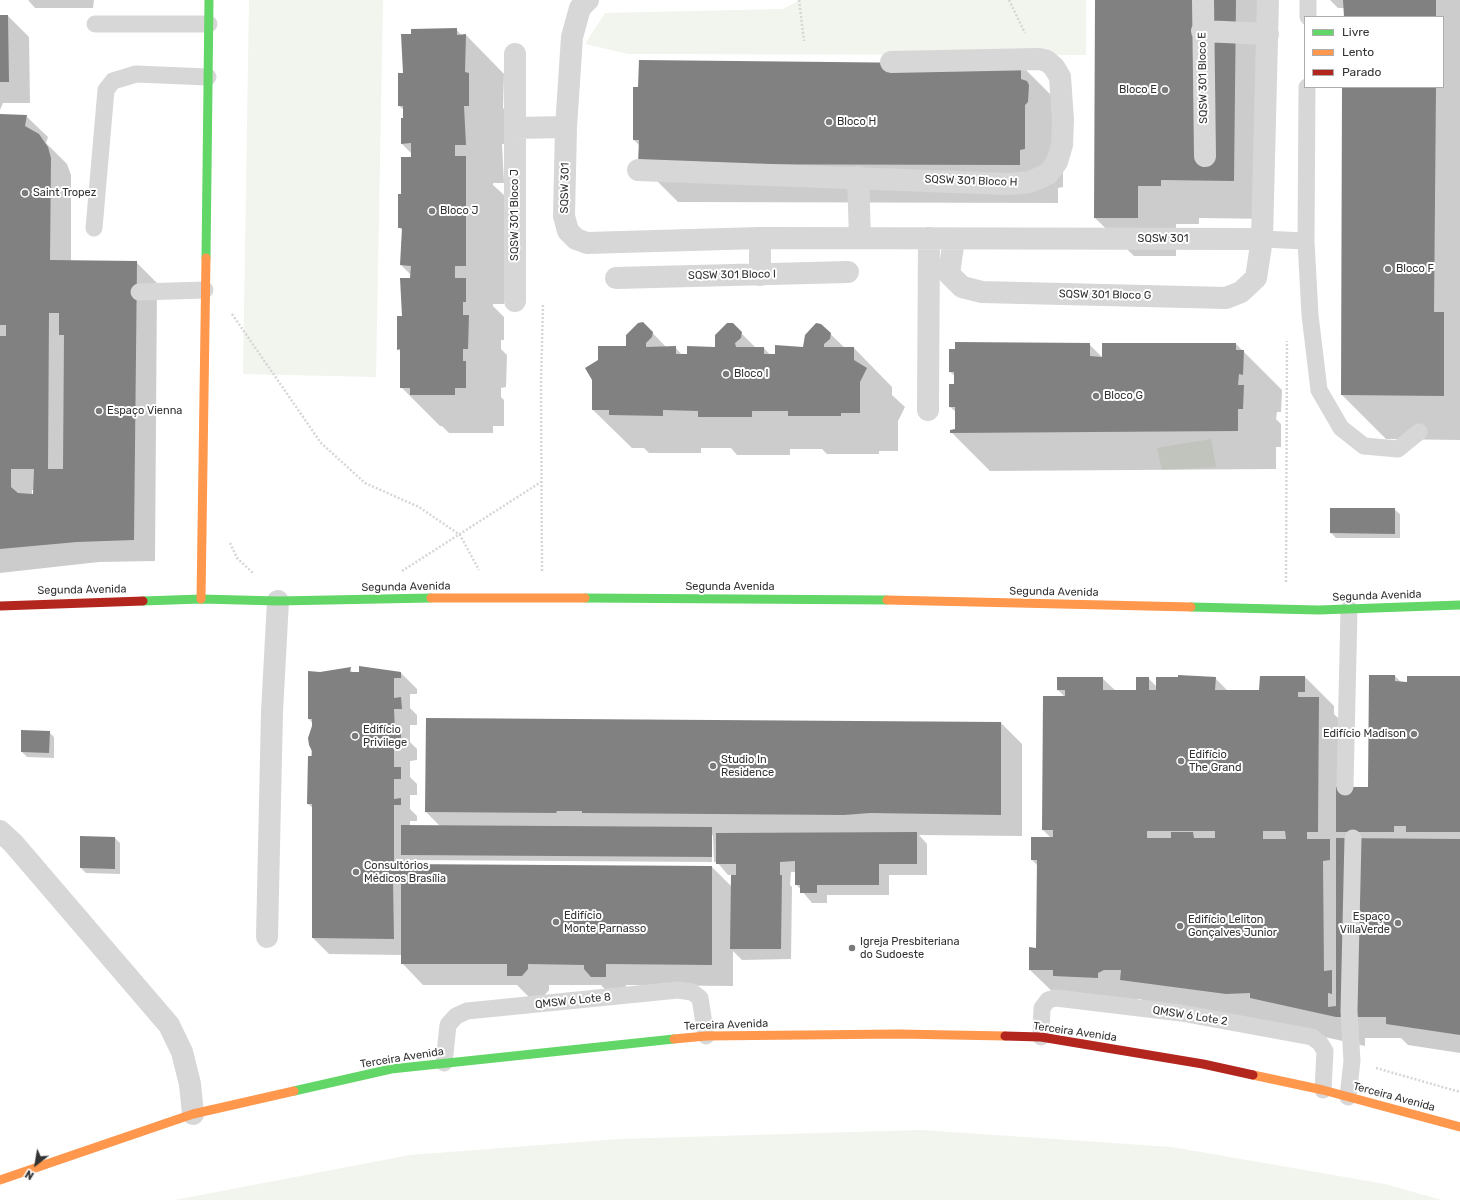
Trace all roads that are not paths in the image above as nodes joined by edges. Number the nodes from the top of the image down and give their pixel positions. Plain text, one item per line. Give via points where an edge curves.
1 (209, 0) edge
2 (588, 0) edge
3 (1203, 0) edge
4 (1268, 0) edge
5 (1308, 0) edge
6 (1308, 16) edge
7 (94, 24) dead end
8 (209, 24) junction
9 (1202, 31) junction
10 (1268, 34) junction
11 (515, 54) dead end
12 (891, 62) dead end
13 (208, 77) junction
14 (1308, 88) edge
15 (566, 127) junction
16 (515, 128) junction
17 (1205, 156) dead end
18 (638, 170) dead end
19 (858, 177) junction
20 (94, 228) dead end
21 (760, 238) junction
22 (860, 238) junction
23 (929, 238) junction
24 (954, 239) junction
25 (1262, 239) junction
26 (1306, 241) junction
27 (848, 272) dead end
28 (760, 275) junction
29 (616, 278) dead end
30 (205, 290) junction
31 (139, 292) dead end
32 (515, 302) dead end
33 (928, 410) dead end
34 (1419, 432) dead end
35 (201, 599) junction
36 (278, 602) junction
37 (1460, 605) edge
38 (0, 606) edge
39 (1350, 609) junction
40 (1345, 787) dead end
41 (0, 831) edge
42 (1353, 838) dead end
43 (267, 937) dead end
44 (706, 1036) junction
45 (1041, 1037) junction
46 (444, 1063) junction
47 (1323, 1090) junction
48 (1348, 1097) junction
49 (193, 1114) junction
50 (1460, 1127) edge
51 (0, 1180) edge

1 - 8 street
2 - 15 street, SQSW 301 via 580,8 572,38
3 - 9 street, SQSW 301 Bloco E
4 - 10 street
5 - 6 lane
7 - 8 lane
8 - 13 street
9 - 10 street
9 - 17 street, SQSW 301 Bloco E
10 - 25 street
11 - 16 street, SQSW 301 Bloco J
12 - 19 street, SQSW 301 Bloco H via 1039,59 1048,61 1060,78 1062,146 1057,162 1048,174 1030,182 1008,184
13 - 20 lane via 136,74 114,81 106,90
13 - 30 street
14 - 26 lane
15 - 16 street
15 - 21 street, SQSW 301 via 564,216 568,231 576,239 587,243
16 - 32 street, SQSW 301 Bloco J
18 - 19 street, SQSW 301 Bloco H
19 - 22 street
21 - 22 street, SQSW 301
21 - 28 street
22 - 23 street, SQSW 301
23 - 24 street, SQSW 301
23 - 33 street
24 - 25 street, SQSW 301
24 - 25 street, SQSW 301 Bloco G via 949,274 962,287 982,292 1226,298 1240,292 1256,278
25 - 26 lane
26 - 34 lane via 1310,315 1319,390 1341,428 1364,446 1398,449
27 - 28 street, SQSW 301 Bloco I
28 - 29 street, SQSW 301 Bloco I
30 - 31 lane
30 - 35 street
35 - 36 street, Segunda Avenida
35 - 38 street, Segunda Avenida
36 - 39 street, Segunda Avenida via 492,598 975,601
36 - 43 street via 272,712
37 - 39 street, Segunda Avenida
39 - 40 lane
41 - 49 street via 169,1025 182,1052 190,1084
42 - 48 lane via 1349,1011 1352,1061
44 - 45 street, Terceira Avenida via 899,1034
44 - 46 street, Terceira Avenida
44 - 46 lane, QMSW 6 Lote 8 via 700,998 692,992 678,990 467,1011 456,1016 448,1025
45 - 47 street, Terceira Avenida via 1203,1064
45 - 47 lane, QMSW 6 Lote 2 via 1042,1008 1048,1000 1056,998 1181,1013 1312,1037 1325,1051
46 - 49 street, Terceira Avenida via 390,1069
47 - 48 street, Terceira Avenida
48 - 50 street, Terceira Avenida
49 - 51 street, Terceira Avenida

